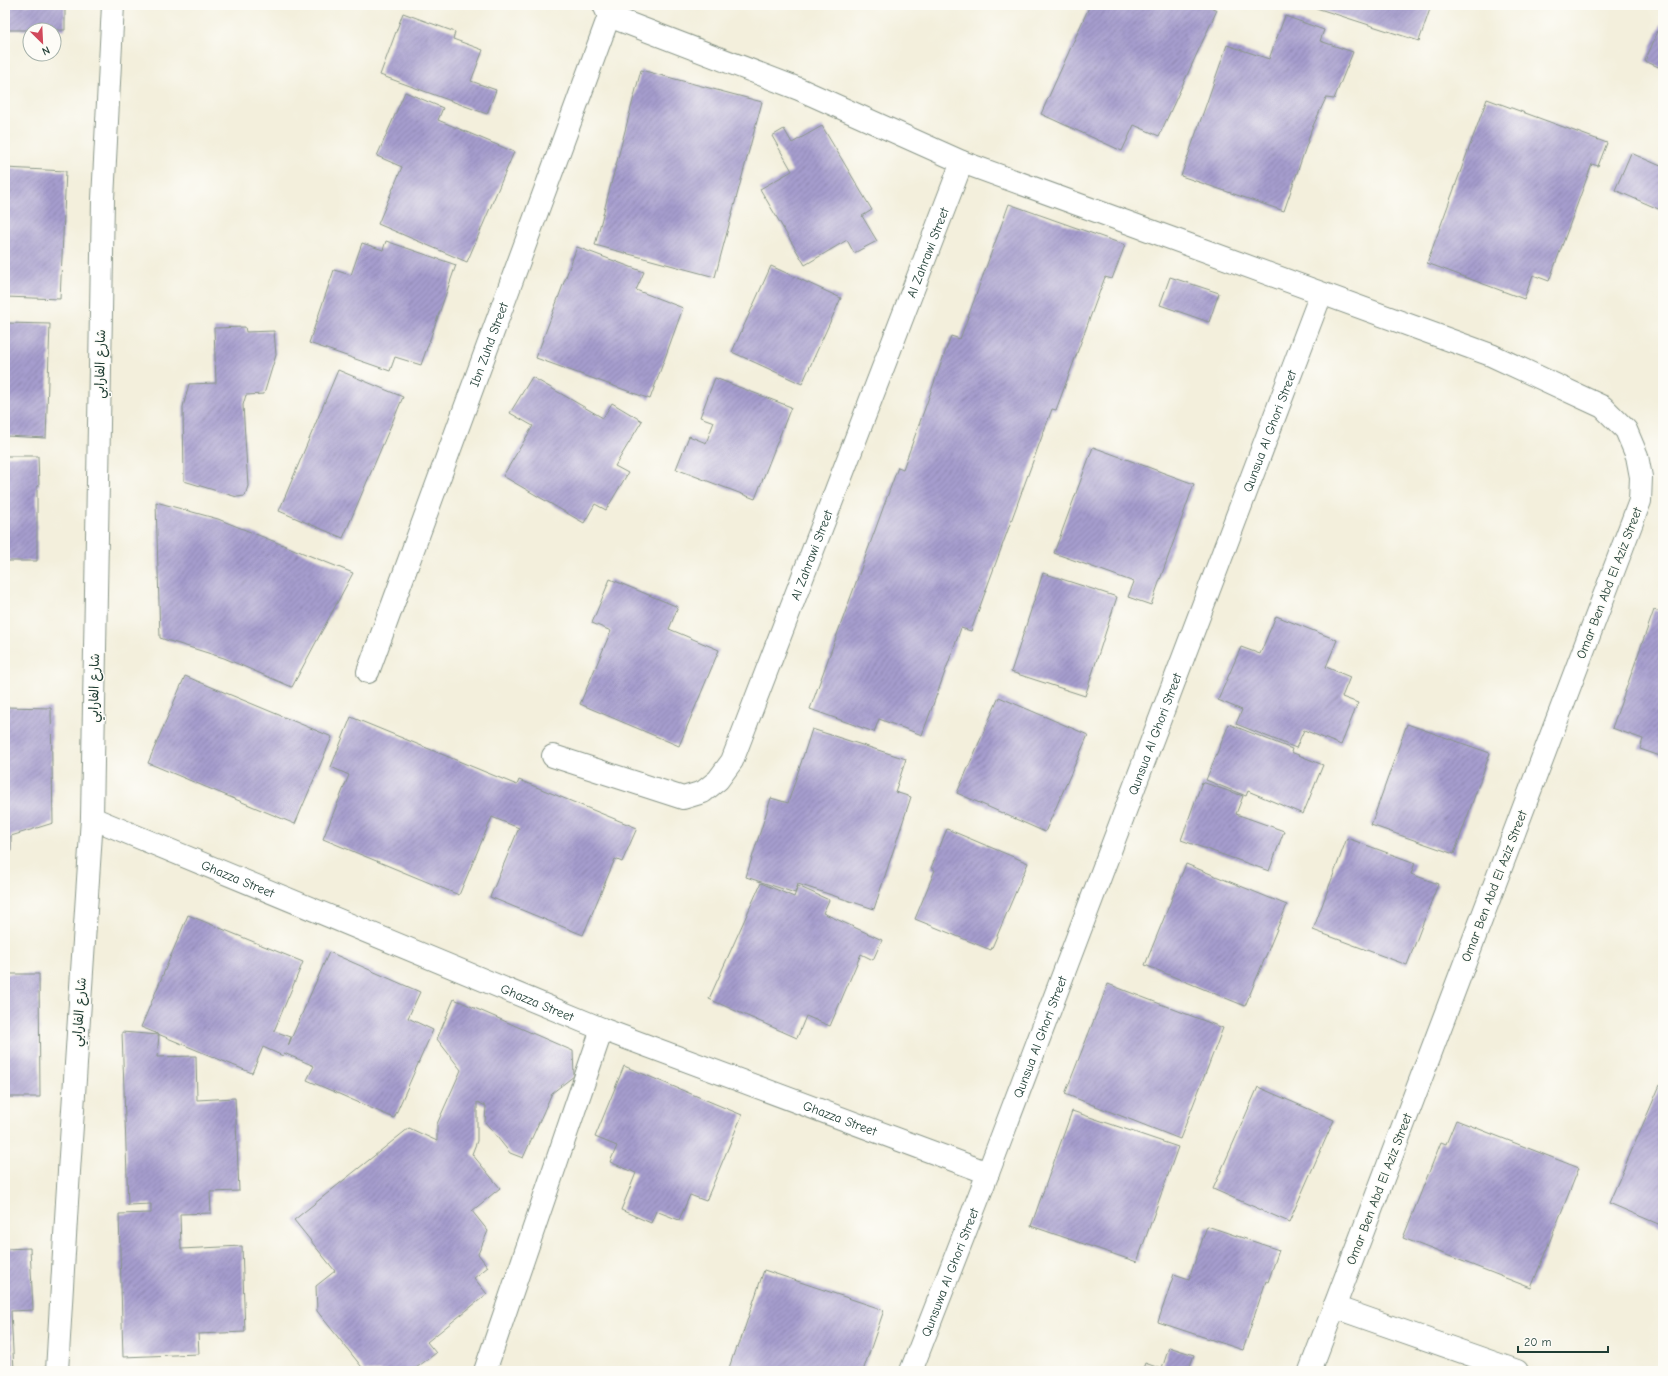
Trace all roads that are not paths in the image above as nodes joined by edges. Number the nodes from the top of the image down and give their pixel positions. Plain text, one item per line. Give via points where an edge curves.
1 (113, 5) edge
2 (606, 10) edge
3 (962, 162) junction
4 (1321, 294) junction
5 (368, 672) dead end
6 (553, 756) dead end
7 (92, 818) junction
8 (602, 1029) junction
9 (988, 1173) junction
10 (1334, 1307) junction
11 (57, 1371) edge
12 (485, 1371) edge
13 (911, 1371) edge
14 (1310, 1371) edge
15 (1517, 1371) edge

1 - 7 street, شارع الفارابي via 103,199
2 - 3 street via 800,89
2 - 5 street, Ibn Zuhd Street
3 - 4 street
3 - 6 street, Al Zahrawi Street via 732,761 718,780 703,792 683,798
4 - 9 street, Qunsua Al Ghori Street
4 - 10 street, Omar Ben Abd El Aziz Street via 1491,355 1603,407 1626,430 1637,456 1641,477 1640,501
7 - 8 street, Ghazza Street
7 - 11 street, شارع الفارابي
8 - 9 street, Ghazza Street
8 - 12 street
9 - 13 street, Qunsuwa Al Ghori Street
10 - 14 street, Omar Ben Abd El Aziz Street
10 - 15 street

